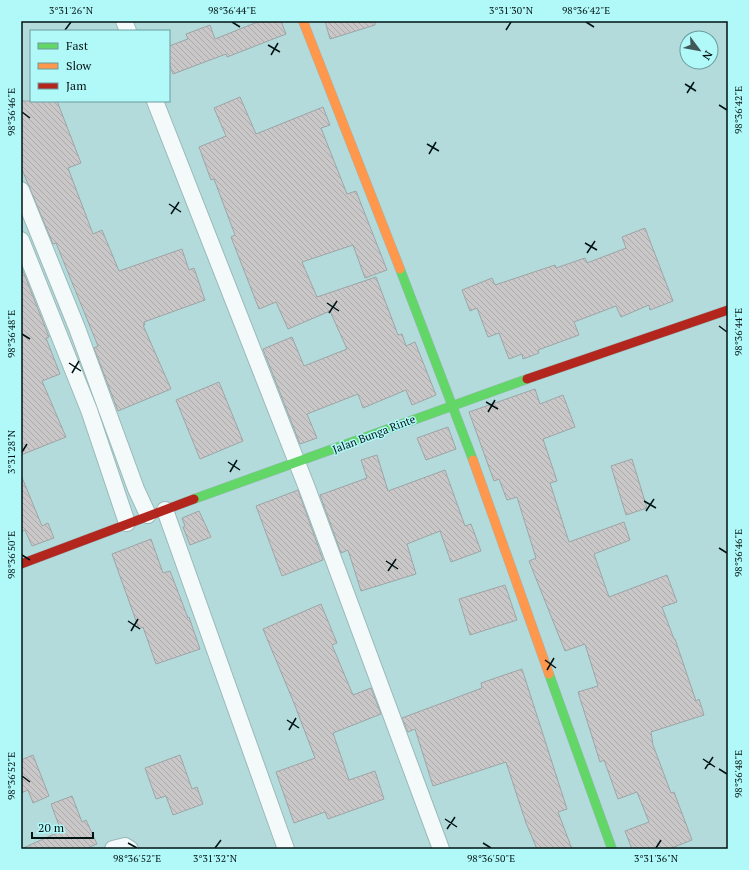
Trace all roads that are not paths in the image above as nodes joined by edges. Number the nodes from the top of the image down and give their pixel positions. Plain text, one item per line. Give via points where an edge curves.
1 (303, 21) edge
2 (155, 102) edge
3 (21, 190) edge
4 (21, 240) edge
5 (728, 310) edge
6 (453, 404) junction
7 (297, 463) junction
8 (165, 510) junction
9 (148, 515) junction
10 (127, 523) junction
11 (21, 564) edge
12 (113, 849) edge
13 (130, 849) edge
14 (286, 849) edge
15 (441, 849) edge
16 (612, 849) edge

1 - 6 street
2 - 7 street
3 - 9 street
4 - 10 street via 89,410
5 - 6 street, Jalan Bunga Rinte
6 - 7 street, Jalan Bunga Rinte
6 - 16 street
7 - 8 street, Jalan Bunga Rinte
7 - 15 street
8 - 9 street, Jalan Bunga Rinte
8 - 14 street
9 - 10 street, Jalan Bunga Rinte
10 - 11 street, Jalan Bunga Rinte
12 - 13 street via 125,846

